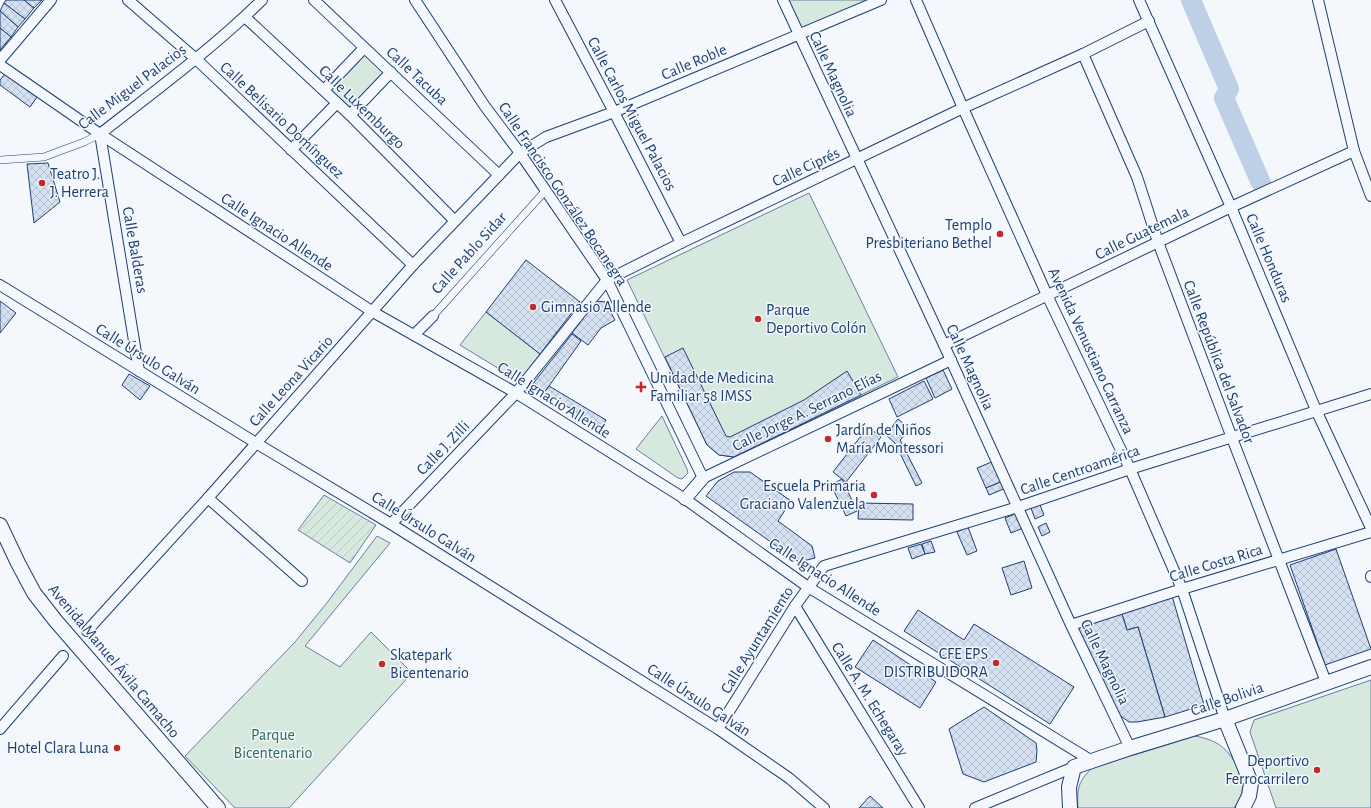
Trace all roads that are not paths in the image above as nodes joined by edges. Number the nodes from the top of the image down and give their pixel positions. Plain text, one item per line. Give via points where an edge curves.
1 (51, 0) edge
2 (128, 0) edge
3 (262, 0) edge
4 (314, 0) edge
5 (415, 0) edge
6 (783, 0) edge
7 (881, 0) edge
8 (916, 0) edge
9 (1139, 0) edge
10 (1318, 0) edge
11 (559, 1) edge
12 (245, 17) junction
13 (1148, 21) junction
14 (798, 34) junction
15 (364, 48) junction
16 (1082, 54) junction
17 (196, 59) junction
18 (0, 60) edge
19 (0, 64) edge
20 (391, 72) junction
21 (324, 90) junction
22 (337, 103) junction
23 (963, 108) junction
24 (614, 112) junction
25 (350, 114) junction
26 (100, 134) junction
27 (291, 150) junction
28 (1354, 151) junction
29 (520, 153) junction
30 (0, 160) edge
31 (857, 160) junction
32 (499, 175) junction
33 (546, 190) junction
34 (1371, 196) edge
35 (1231, 207) junction
36 (455, 221) junction
37 (1158, 242) junction
38 (681, 243) junction
39 (413, 265) junction
40 (607, 280) junction
41 (0, 286) edge
42 (1048, 295) junction
43 (373, 312) junction
44 (433, 316) joint
45 (414, 335) junction
46 (944, 345) junction
47 (951, 360) junction
48 (139, 371) junction
49 (516, 393) junction
50 (1371, 394) edge
51 (1316, 410) junction
52 (1232, 438) junction
53 (256, 443) junction
54 (1130, 469) junction
55 (702, 478) junction
56 (208, 498) junction
57 (685, 500) junction
58 (1018, 507) junction
59 (392, 524) junction
60 (0, 525) edge
61 (1371, 528) edge
62 (1371, 532) edge
63 (1278, 560) junction
64 (302, 581) dead end
65 (808, 587) junction
66 (1182, 589) junction
67 (795, 606) junction
68 (1070, 625) junction
69 (87, 630) dead end
70 (63, 656) dead end
71 (1371, 667) edge
72 (1326, 682) junction
73 (1250, 710) junction
74 (1225, 719) junction
75 (1205, 725) junction
76 (0, 729) edge
77 (718, 729) junction
78 (1236, 745) junction
79 (1130, 748) junction
80 (1092, 761) junction
81 (1074, 767) junction
82 (218, 808) edge
83 (824, 808) edge
84 (919, 808) edge
85 (975, 808) edge
86 (1070, 808) edge
87 (1243, 808) edge

1 - 18 street
2 - 17 street, Calle Belisario Domínguez
3 - 12 street, Calle Miguel Palacios
4 - 15 street, Calle Tacuba
5 - 29 street, Calle Francisco González Bocanegra via 484,105
6 - 14 street, Calle Magnolia
7 - 14 street, Calle Roble
8 - 23 street, Avenida Venustiano Carranza
9 - 13 street, Calle Honduras
10 - 28 street
11 - 24 street, Calle Carlos Miguel Palacios
12 - 17 street, Calle Miguel Palacios
12 - 21 street, Calle Luxemburgo
13 - 16 street, Calle Ciprés
13 - 35 street, Calle Honduras
14 - 24 street, Calle Roble
14 - 31 street, Calle Magnolia
15 - 20 street, Calle Tacuba
15 - 21 street
16 - 23 street, Calle Ciprés
16 - 37 street, Calle República del Salvador via 1137,177
17 - 26 street, Calle Miguel Palacios
17 - 27 street, Calle Belisario Domínguez
19 - 26 street, Calle Ignacio Allende
20 - 25 street
20 - 32 street, Calle Tacuba
21 - 22 street, Calle Luxemburgo
22 - 25 street, Calle Luxemburgo
22 - 27 street
23 - 31 street, Calle Ciprés
23 - 42 street, Avenida Venustiano Carranza
24 - 29 street, Calle Roble via 546,137
24 - 38 street, Calle Carlos Miguel Palacios
25 - 36 street, Calle Luxemburgo
26 - 30 street, Calle Miguel Palacios via 44,157
26 - 43 street, Calle Ignacio Allende
26 - 48 street, Calle Balderas
27 - 39 street, Calle Belisario Domínguez
28 - 34 street
28 - 35 street, Calle Guatemala
29 - 32 street, Calle Leona Vicario
29 - 33 street, Calle Francisco González Bocanegra
31 - 38 street, Calle Ciprés
31 - 46 street, Calle Magnolia
32 - 36 street, Calle Leona Vicario
33 - 40 street, Calle Francisco González Bocanegra
33 - 44 street, Calle Pablo Sidar
35 - 37 street, Calle Guatemala
35 - 51 street, Calle Honduras
36 - 39 street, Calle Leona Vicario
37 - 42 street, Calle Guatemala
37 - 52 street, Calle República del Salvador
38 - 40 street, Calle Ciprés
39 - 43 street, Calle Leona Vicario
40 - 49 street, Calle Ciprés
40 - 55 street, Calle Francisco González Bocanegra
41 - 48 street, Calle Úrsulo Galván
42 - 46 street, Calle Guatemala
42 - 54 street, Avenida Venustiano Carranza
43 - 45 street, Calle Ignacio Allende
43 - 53 street, Calle Leona Vicario
44 - 45 street, Calle Pablo Sidar
45 - 49 street, Calle Ignacio Allende
46 - 47 street, Calle Magnolia
47 - 55 street, Calle Jorge A. Serrano Elías
47 - 58 street, Calle Magnolia
48 - 53 street, Calle Úrsulo Galván
49 - 57 street, Calle Ignacio Allende
49 - 59 street, Calle J. Zilli
50 - 51 street, Calle Centroamérica
51 - 52 street, Calle Centroamérica
51 - 61 street, Calle Honduras
52 - 54 street, Calle Centroamérica
52 - 63 street, Calle República del Salvador
53 - 56 street, Calle Leona Vicario
53 - 59 street, Calle Úrsulo Galván
54 - 58 street, Calle Centroamérica
54 - 66 street, Avenida Venustiano Carranza
55 - 57 street, Calle Jorge A. Serrano Elías
56 - 64 street
56 - 69 street, Calle Leona Vicario
57 - 65 street, Calle Ignacio Allende
58 - 65 street, Calle Centroamérica via 824,566
58 - 68 street, Calle Magnolia
59 - 77 street, Calle Úrsulo Galván
60 - 82 main road, Avenida Manuel Ávila Camacho via 34,593 74,644
62 - 63 street, Calle Costa Rica
63 - 66 street, Calle Costa Rica
63 - 72 street, Calle República del Salvador
65 - 67 street, Calle Ayuntamiento
65 - 80 street, Calle Ignacio Allende
66 - 68 street, Calle Costa Rica
66 - 74 street, Avenida Venustiano Carranza
67 - 77 street, Calle Ayuntamiento
67 - 84 street, Calle A. M. Echegaray
68 - 79 street, Calle Magnolia
70 - 76 street
71 - 72 main road, Calle Bolivia
72 - 73 main road, Calle Bolivia
73 - 74 main road, Calle Bolivia
73 - 78 main road via 1239,725
74 - 75 main road, Calle Bolivia
74 - 78 main road
75 - 78 main road via 1220,732
75 - 79 main road, Calle Bolivia
77 - 83 street, Calle Úrsulo Galván via 790,778
78 - 87 main road via 1251,783 1249,796
79 - 80 main road, Calle Bolivia
80 - 81 main road, Calle Bolivia
81 - 85 street
81 - 86 main road via 1069,787

